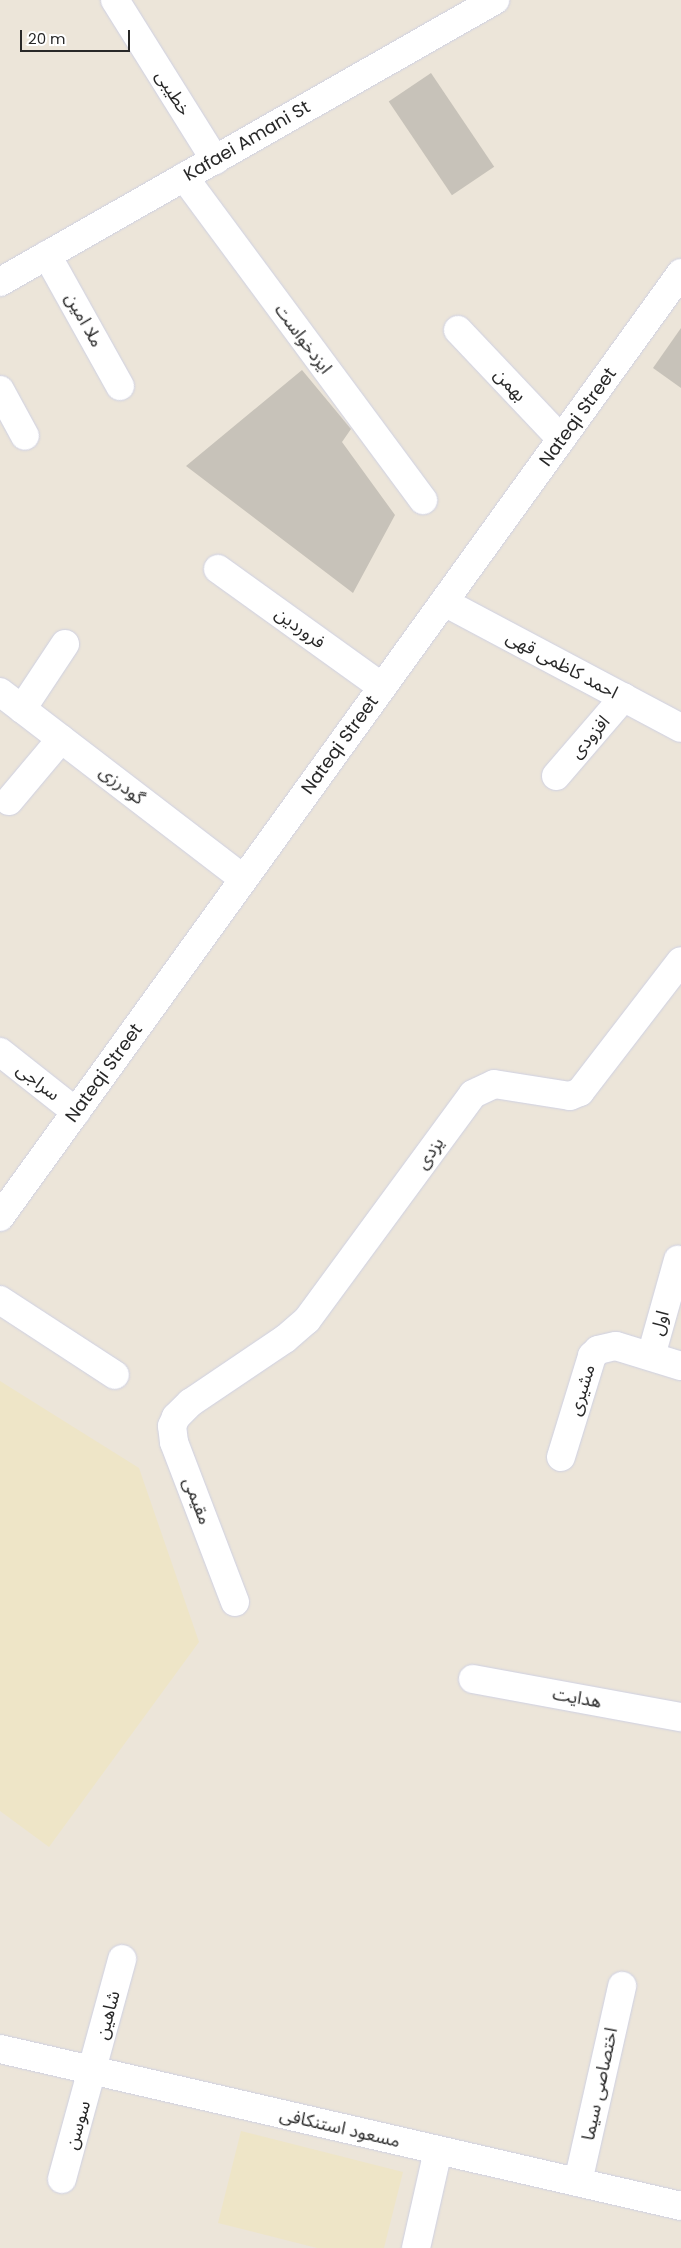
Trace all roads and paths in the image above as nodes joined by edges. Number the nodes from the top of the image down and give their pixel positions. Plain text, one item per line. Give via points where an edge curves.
1 (114, 0) edge
2 (495, 0) edge
3 (215, 160) junction
4 (184, 177) junction
5 (47, 255) junction
6 (681, 273) edge
7 (0, 282) edge
8 (458, 330) dead end
9 (120, 386) dead end
10 (0, 390) edge
11 (25, 436) dead end
12 (561, 440) junction
13 (422, 500) dead end
14 (218, 569) dead end
15 (444, 602) junction
16 (65, 644) dead end
17 (382, 687) junction
18 (0, 692) edge
19 (624, 697) junction
20 (22, 709) junction
21 (681, 728) edge
22 (61, 738) junction
23 (556, 776) dead end
24 (9, 801) dead end
25 (244, 879) junction
26 (681, 961) edge
27 (0, 1052) edge
28 (76, 1112) junction
29 (0, 1217) edge
30 (678, 1260) dead end
31 (0, 1300) edge
32 (651, 1356) junction
33 (681, 1366) edge
34 (115, 1375) dead end
35 (190, 1403) joint
36 (561, 1457) dead end
37 (235, 1602) dead end
38 (473, 1679) dead end
39 (681, 1717) edge
40 (122, 1959) dead end
41 (622, 1986) dead end
42 (0, 2049) edge
43 (93, 2070) junction
44 (438, 2150) junction
45 (62, 2179) dead end
46 (578, 2182) junction
47 (681, 2206) edge
48 (416, 2248) edge

1 - 3 street, خطیبی
2 - 3 street, Kafaei Amani St
3 - 4 street, Kafaei Amani St
4 - 5 street, Kafaei Amani St
4 - 13 street, ایزدخواست
5 - 7 street, Kafaei Amani St
5 - 9 street, ملا امین
6 - 12 street, Nateqi Street
8 - 12 street, بهمن
10 - 11 street
12 - 15 street, Nateqi Street
14 - 17 street, فروردین
15 - 17 street, Nateqi Street
15 - 19 street, احمد کاظمی قهی
16 - 20 street
17 - 25 street, Nateqi Street
18 - 20 street, گودرزی
19 - 21 street, احمد کاظمی قهی
19 - 23 street, افزودی
20 - 22 street, گودرزی
22 - 24 street
22 - 25 street, گودرزی
25 - 28 street, Nateqi Street
26 - 35 street, یزدی via 580,1092 570,1096 494,1084 473,1094 307,1320 285,1339
27 - 28 street, سراجی
28 - 29 street, Nateqi Street
30 - 32 street, اول
31 - 34 street
32 - 33 street, مشیری
32 - 36 street, مشیری via 616,1346 606,1347 592,1356
35 - 37 street, مقیمی via 176,1416 172,1434
38 - 39 street, هدایت
40 - 43 street, شاهین
41 - 46 street, اختصاصی سیما
42 - 43 street, مسعود استنکافی
43 - 44 street, مسعود استنکافی
43 - 45 street, سوسن
44 - 46 street, مسعود استنکافی
44 - 48 street
46 - 47 street, مسعود استنکافی

